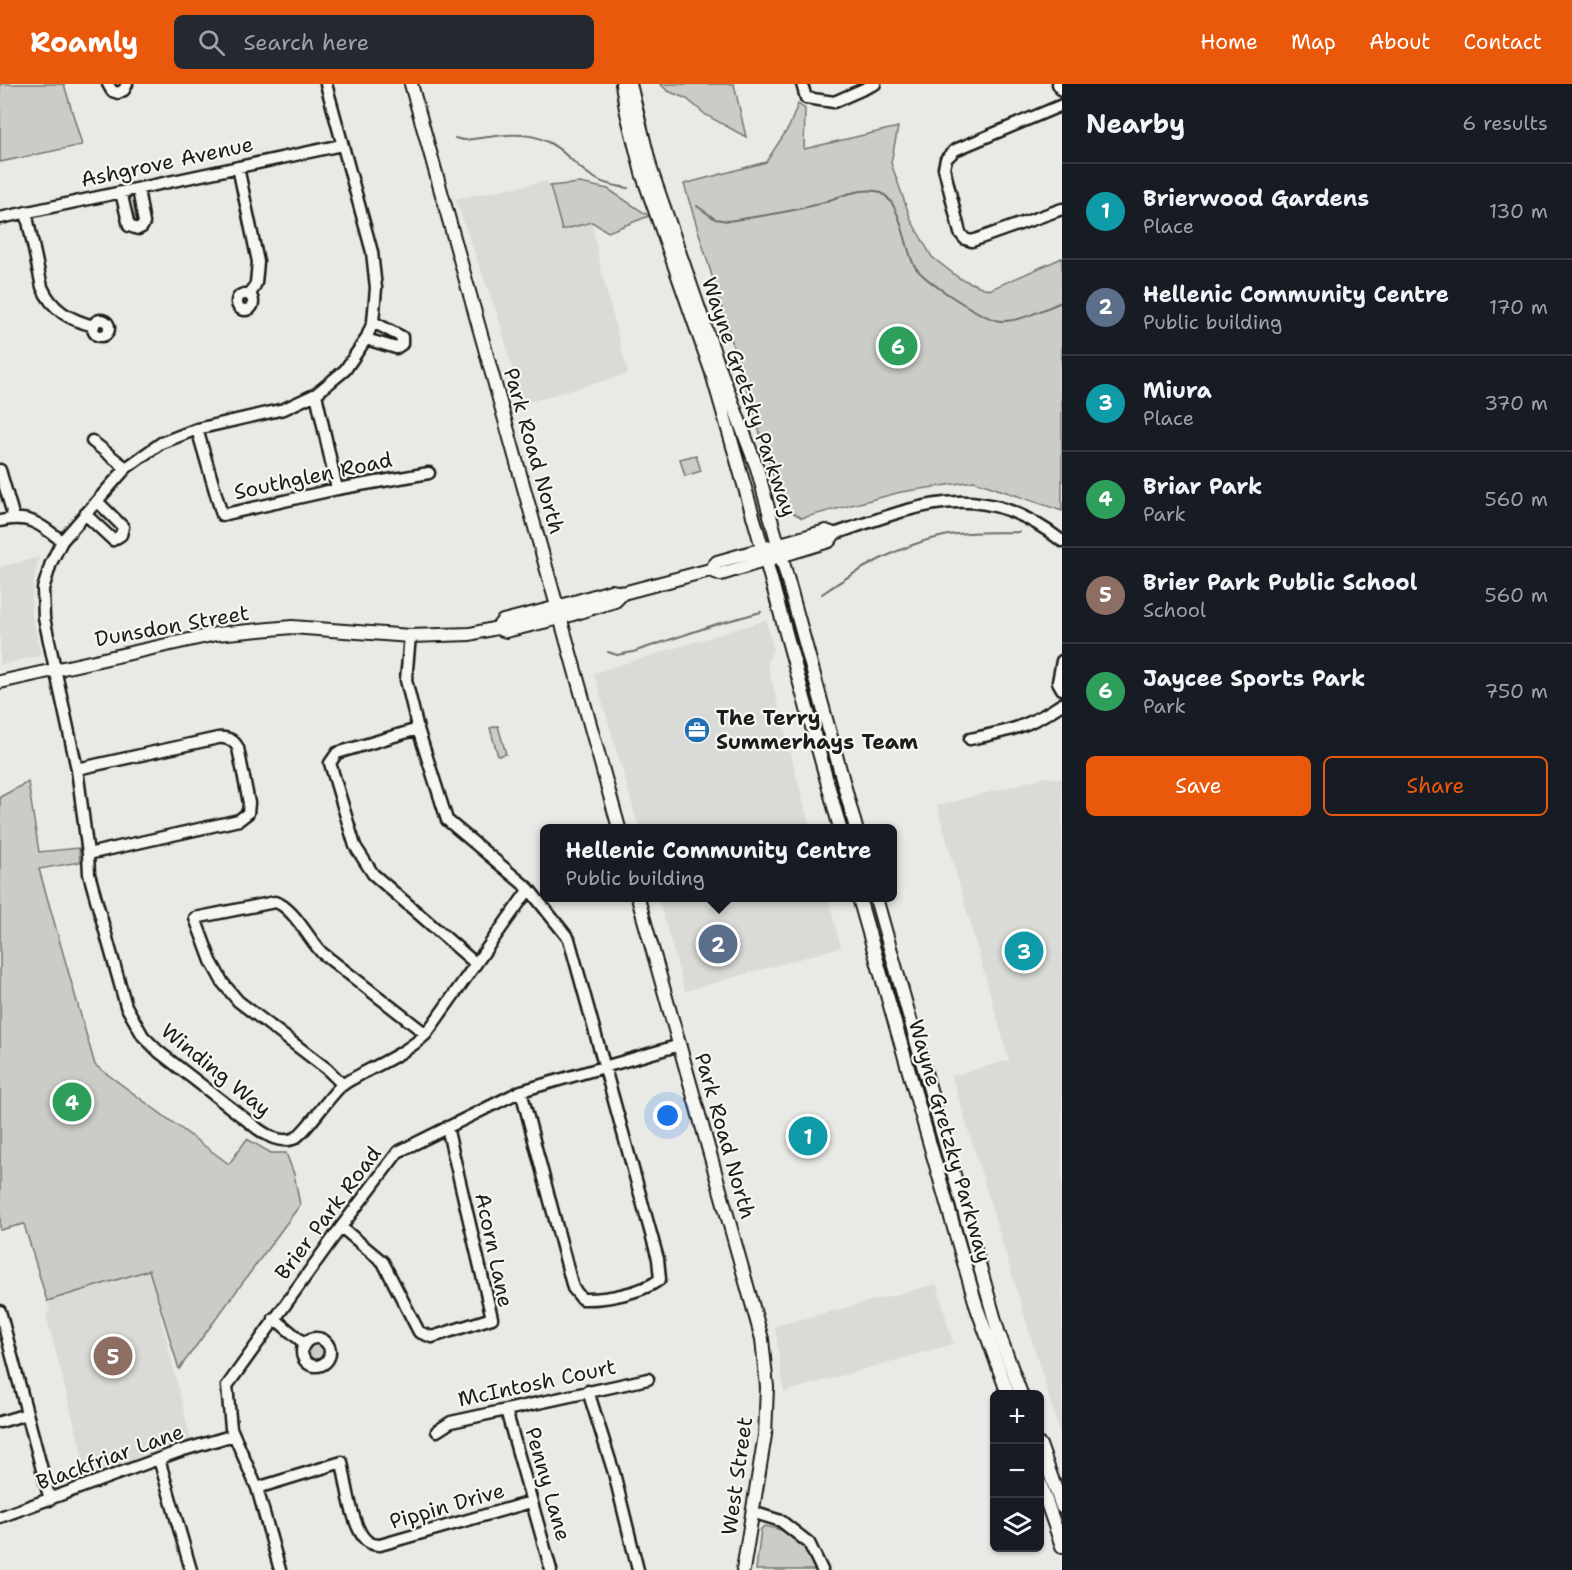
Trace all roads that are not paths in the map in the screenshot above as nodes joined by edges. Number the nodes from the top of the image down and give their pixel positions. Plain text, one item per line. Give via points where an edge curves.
1 (108, 84) edge
2 (127, 84) edge
3 (326, 84) edge
4 (411, 84) edge
5 (622, 84) edge
6 (630, 84) edge
7 (802, 84) edge
8 (875, 84) edge
9 (1058, 84) edge
10 (1062, 91) edge
11 (1062, 105) edge
12 (342, 145) junction
13 (238, 167) junction
14 (138, 189) junction
15 (121, 192) junction
16 (1062, 209) edge
17 (26, 212) junction
18 (0, 218) edge
19 (250, 296) dead end
20 (374, 322) junction
21 (94, 326) dead end
22 (366, 339) junction
23 (316, 394) junction
24 (197, 429) junction
25 (92, 441) dead end
26 (126, 468) junction
27 (0, 470) edge
28 (429, 473) dead end
29 (336, 489) junction
30 (97, 501) junction
31 (86, 514) junction
32 (14, 518) junction
33 (0, 521) edge
34 (834, 534) joint
35 (62, 541) junction
36 (1062, 541) edge
37 (779, 550) junction
38 (764, 555) junction
39 (559, 613) junction
40 (410, 636) junction
41 (1062, 661) edge
42 (55, 669) junction
43 (0, 682) edge
44 (1062, 689) edge
45 (1062, 704) edge
46 (418, 729) junction
47 (970, 739) dead end
48 (77, 770) junction
49 (618, 824) edge
50 (839, 824) edge
51 (855, 824) edge
52 (88, 854) junction
53 (529, 889) junction
54 (640, 902) edge
55 (860, 902) edge
56 (877, 902) edge
57 (475, 963) junction
58 (426, 1034) junction
59 (680, 1045) junction
60 (606, 1066) junction
61 (343, 1084) junction
62 (521, 1091) junction
63 (447, 1127) junction
64 (341, 1227) junction
65 (0, 1311) edge
66 (274, 1318) junction
67 (305, 1344) dead end
68 (648, 1379) dead end
69 (767, 1387) joint
70 (1006, 1390) edge
71 (1019, 1390) edge
72 (588, 1391) junction
73 (506, 1410) junction
74 (27, 1414) junction
75 (0, 1422) edge
76 (437, 1431) dead end
77 (234, 1435) junction
78 (1044, 1456) edge
79 (159, 1459) junction
80 (257, 1488) junction
81 (1044, 1494) edge
82 (50, 1500) junction
83 (531, 1502) junction
84 (1062, 1507) edge
85 (752, 1512) junction
86 (0, 1517) edge
87 (1062, 1546) edge
88 (191, 1570) edge
89 (280, 1570) edge
90 (551, 1570) edge
91 (638, 1570) edge
92 (743, 1570) edge
93 (822, 1570) edge

1 - 2 street via 118,93
3 - 12 street
4 - 39 main road, Park Road North
5 - 38 main road, Wayne Gretzky Parkway via 642,173 711,370
6 - 37 main road, Wayne Gretzky Parkway via 651,170 757,468
7 - 8 street via 806,98 834,102
9 - 10 street
11 - 16 street via 955,150 944,168 960,233 965,239 972,241
12 - 13 street, Ashgrove Avenue
12 - 20 street via 372,252
13 - 14 street, Ashgrove Avenue
13 - 19 street via 258,262
14 - 15 street, Ashgrove Avenue
14 - 15 street via 144,223 138,230 129,226
15 - 17 street, Ashgrove Avenue
17 - 18 street, Ashgrove Avenue
17 - 21 street via 45,295 63,314
20 - 22 street, Winding Way
20 - 22 street via 402,337 402,344 396,348
22 - 23 street, Winding Way via 345,370
23 - 24 street, Winding Way via 284,409
23 - 29 street
24 - 26 street, Winding Way via 161,444
24 - 29 street, Southglen Road via 222,515
25 - 26 street
26 - 30 street, Winding Way
27 - 32 street
28 - 29 street, Southglen Road
30 - 31 street, Winding Way
30 - 31 street via 123,527 121,535 113,540
31 - 35 street, Winding Way
32 - 33 street
32 - 35 street via 29,520
34 - 36 street, Dunsdon Street via 898,513 959,501 985,502 1009,511
34 - 37 main road, Dunsdon Street via 826,531
35 - 42 street, Winding Way via 43,589 44,618
37 - 38 main road, Dunsdon Street
37 - 51 main road, Wayne Gretzky Parkway
38 - 39 main road, Dunsdon Street via 717,562 710,570 623,592 611,591
38 - 50 main road, Wayne Gretzky Parkway
39 - 40 main road, Dunsdon Street via 503,621 497,628 470,634
39 - 49 main road, Park Road North
40 - 42 main road, Dunsdon Street via 292,627 207,636
40 - 46 street via 406,680
41 - 44 street via 1058,682
42 - 43 main road, Dunsdon Street
42 - 48 street, Winding Way
45 - 47 street via 1017,729
46 - 53 street via 447,820
46 - 57 street via 336,753 330,763 355,846 373,874
48 - 52 street, Winding Way
48 - 52 street via 227,738 238,748 249,803 248,813 239,820
52 - 61 street, Winding Way via 92,887 126,1006 143,1036 159,1052 258,1129 280,1140 297,1137
53 - 57 street, Winding Way
53 - 60 street via 569,939
54 - 59 main road, Park Road North
55 - 70 main road, Wayne Gretzky Parkway via 977,1308
56 - 71 main road, Wayne Gretzky Parkway via 998,1330
57 - 58 street, Winding Way
58 - 61 street, Winding Way via 412,1047
58 - 61 street via 322,953 282,905 275,902 195,918 211,961 238,1001
59 - 60 street, Brier Park Road
59 - 69 main road, Park Road North via 762,1339
60 - 62 street, Brier Park Road
60 - 62 street via 658,1260 660,1279 651,1286 597,1300 582,1299 573,1288
62 - 63 street, Brier Park Road
63 - 64 street, Brier Park Road via 398,1152
63 - 64 street, Acorn Lane via 492,1318 432,1337 419,1332 383,1262
64 - 66 street, Brier Park Road
65 - 74 street
66 - 67 street
66 - 77 street, Brier Park Road via 227,1386
68 - 72 street, McIntosh Court
69 - 85 main road, West Street via 764,1445
72 - 73 street, McIntosh Court
72 - 91 street
73 - 76 street, McIntosh Court via 451,1422
73 - 83 street, Penny Lane
74 - 75 street
74 - 82 street
77 - 79 street, Blackfriar Lane
77 - 80 street, Brier Park Road
78 - 84 main road
79 - 82 street, Blackfriar Lane
79 - 88 street
80 - 83 street, Pippin Drive via 342,1462 357,1524 373,1545
80 - 89 street, Brier Park Road
81 - 87 main road
82 - 86 street, Blackfriar Lane
83 - 90 street, Penny Lane
85 - 92 main road, West Street
85 - 93 street via 781,1521 809,1542

